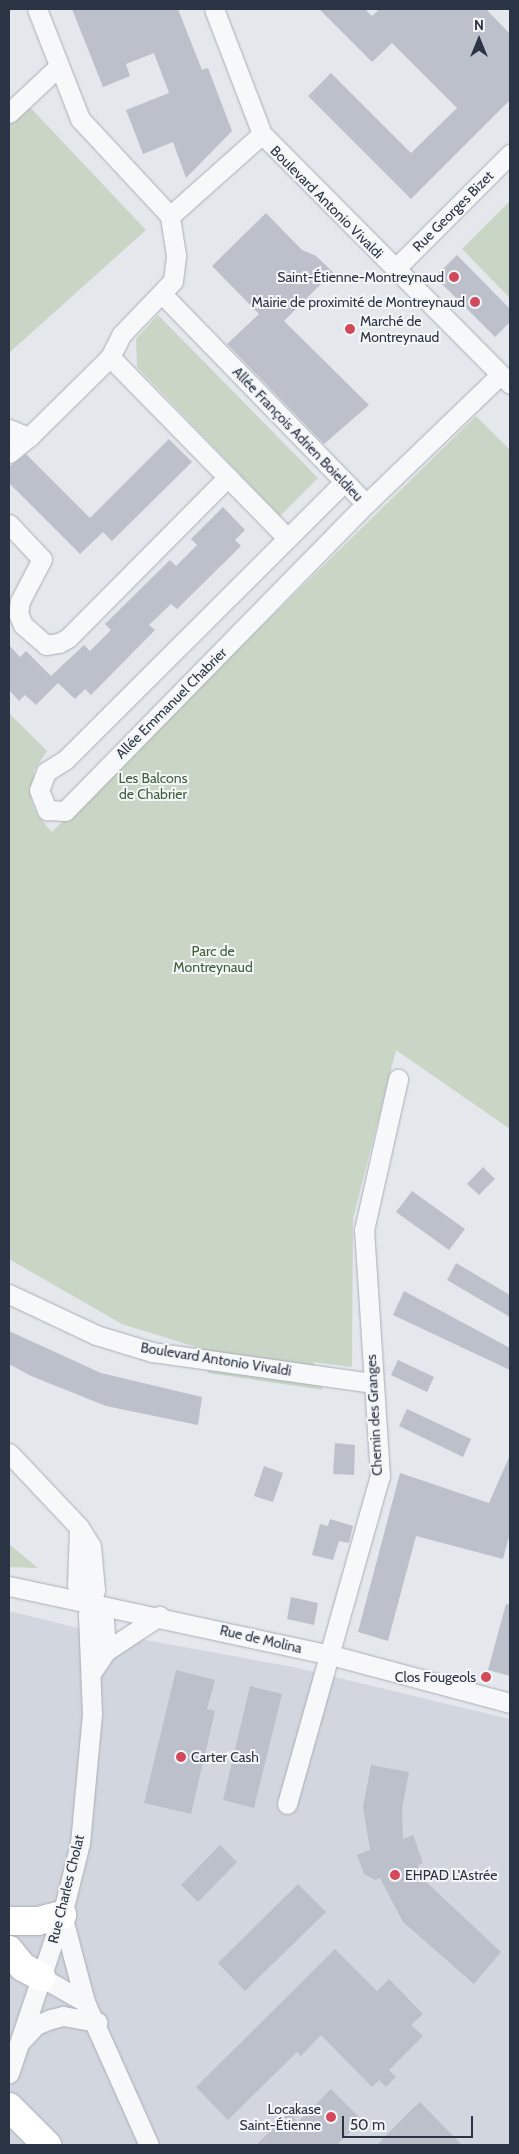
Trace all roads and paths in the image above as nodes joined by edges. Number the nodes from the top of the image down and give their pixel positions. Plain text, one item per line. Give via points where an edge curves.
1 (37, 9) edge
2 (214, 9) edge
3 (57, 68) junction
4 (9, 113) edge
5 (262, 134) junction
6 (507, 163) edge
7 (170, 216) junction
8 (395, 269) junction
9 (163, 295) junction
10 (110, 357) junction
11 (505, 379) edge
12 (9, 429) edge
13 (29, 436) junction
14 (9, 454) edge
15 (228, 477) junction
16 (344, 482) junction
17 (366, 504) junction
18 (9, 524) edge
19 (287, 538) junction
20 (398, 1078) dead end
21 (9, 1294) edge
22 (373, 1383) junction
23 (9, 1453) edge
24 (9, 1586) edge
25 (89, 1604) junction
26 (159, 1616) junction
27 (106, 1651) junction
28 (331, 1655) junction
29 (93, 1670) junction
30 (510, 1703) edge
31 (287, 1804) dead end
32 (62, 1915) junction
33 (9, 1921) edge
34 (9, 1950) edge
35 (41, 1977) junction
36 (85, 2002) junction
37 (97, 2022) junction
38 (20, 2042) junction
39 (9, 2073) edge
40 (9, 2107) edge
41 (47, 2145) edge
42 (149, 2145) edge

1 - 3 street
2 - 5 street, Boulevard Antonio Vivaldi
3 - 4 street
3 - 7 street via 80,119
5 - 7 street
5 - 8 street, Boulevard Antonio Vivaldi
6 - 8 street, Rue Georges Bizet
7 - 9 street via 176,266 173,281
8 - 11 street, Boulevard Antonio Vivaldi
9 - 10 street via 122,335
9 - 16 street, Allée François Adrien Boieldieu
10 - 13 street
10 - 15 street
11 - 17 street, Allée François Adrien Boieldieu
12 - 13 street
13 - 14 street
15 - 18 street via 68,638 59,643 46,645 32,637 20,619 20,601 42,559
15 - 19 street
16 - 17 street, Allée François Adrien Boieldieu
16 - 19 street, Allée Emmanuel Chabrier
17 - 19 street, Allée Emmanuel Chabrier via 65,811 46,810 39,790 46,772 65,760
20 - 22 street, Chemin des Granges via 364,1230
21 - 22 street, Boulevard Antonio Vivaldi via 96,1335 152,1352
22 - 28 street, Chemin des Granges via 380,1476
23 - 25 street via 79,1526 77,1585
24 - 25 street, Rue de Molina
25 - 26 street, Rue de Molina
25 - 27 street via 104,1620
25 - 29 street, Rue Charles Cholat
26 - 27 street
26 - 28 street, Rue de Molina
27 - 29 street
28 - 30 street, Rue de Molina
28 - 31 street, Chemin des Granges
29 - 32 street, Rue Charles Cholat via 80,1843
32 - 33 highway via 38,1921
32 - 35 street, Rue Charles Cholat
32 - 36 street
34 - 35 highway via 23,1967
35 - 36 street
35 - 38 street, Rue Charles Cholat
36 - 37 street
37 - 38 street via 63,2016 51,2019 36,2025
37 - 42 street
38 - 39 street, Rue Charles Cholat
40 - 41 highway

